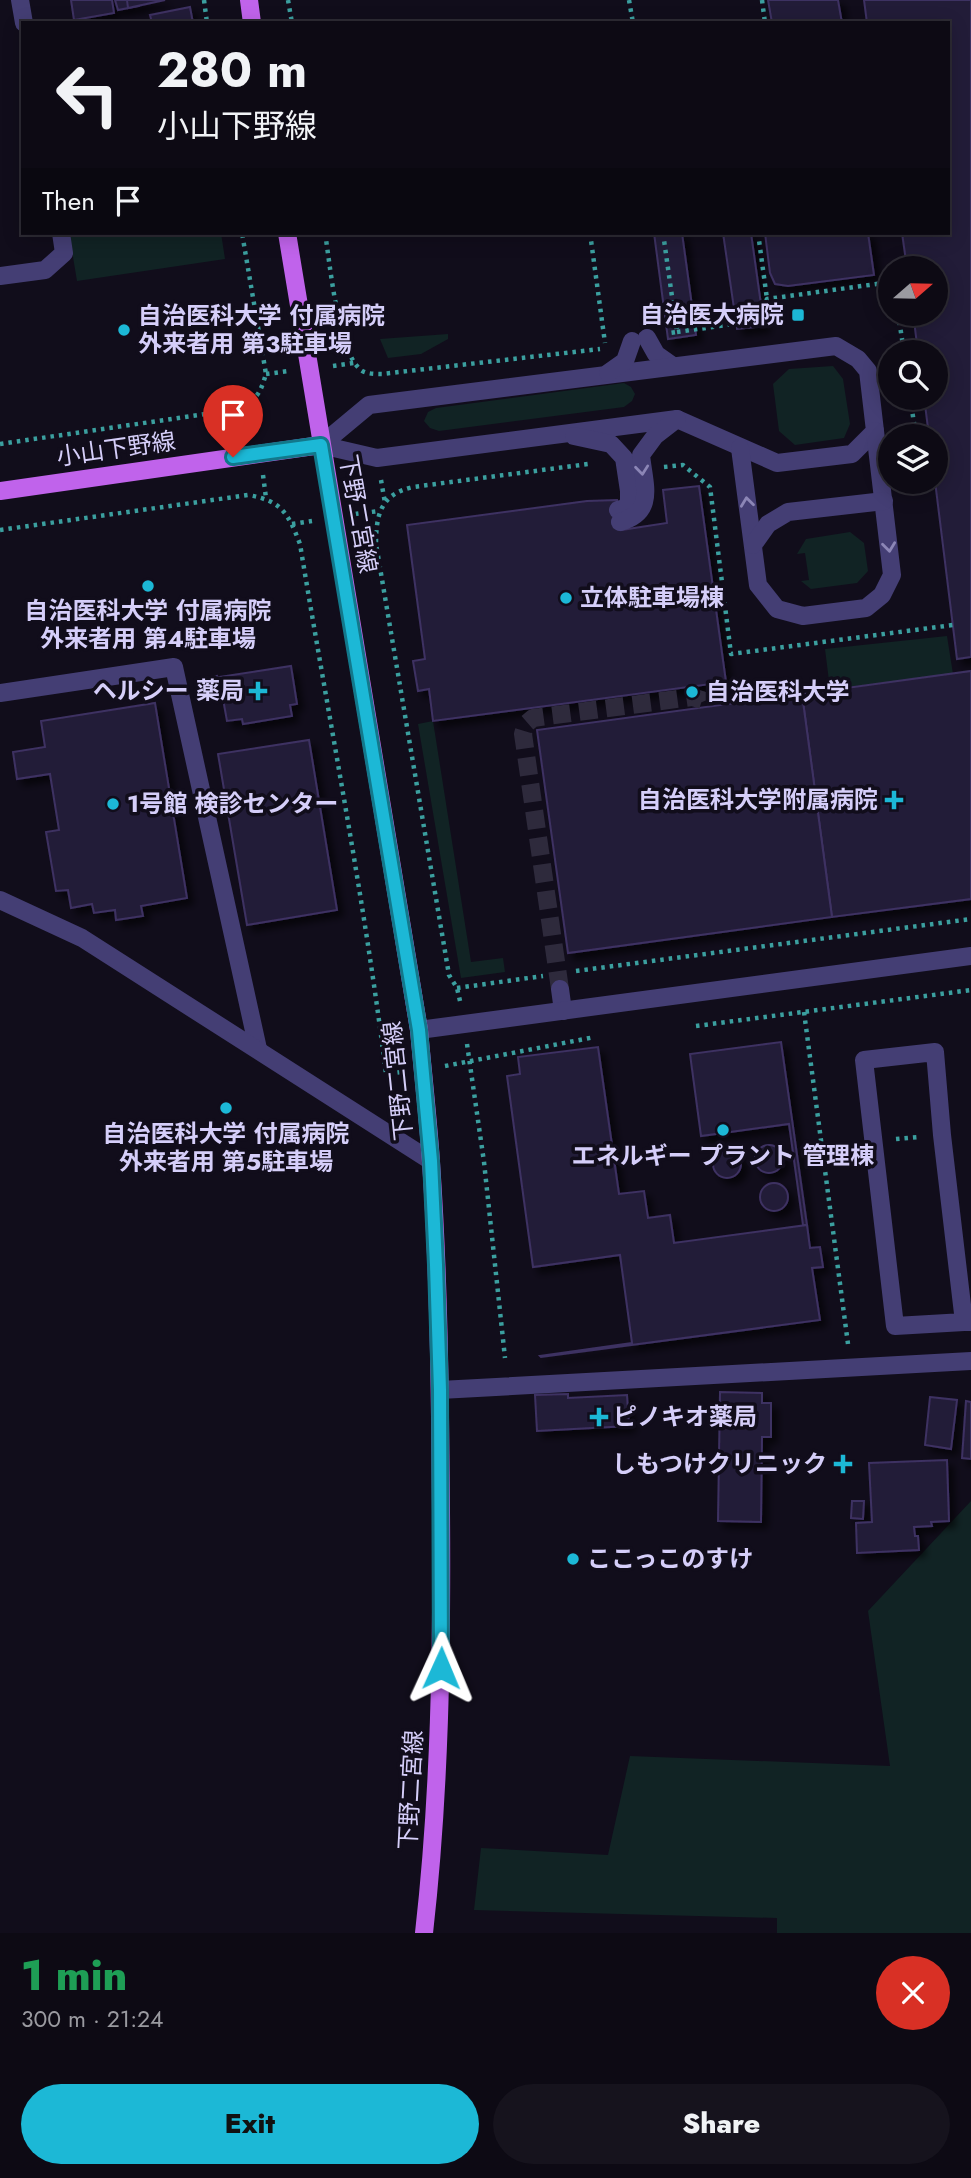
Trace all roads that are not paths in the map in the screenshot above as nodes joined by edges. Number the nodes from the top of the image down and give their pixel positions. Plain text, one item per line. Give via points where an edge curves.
1 (20, 0) edge
2 (249, 0) edge
3 (24, 21) edge
4 (253, 21) edge
5 (61, 235) edge
6 (287, 235) edge
7 (0, 276) edge
8 (673, 366) junction
9 (605, 375) junction
10 (677, 419) junction
11 (875, 431) junction
12 (564, 433) junction
13 (321, 445) junction
14 (740, 448) junction
15 (0, 491) edge
16 (884, 501) junction
17 (753, 545) junction
18 (0, 693) edge
19 (0, 900) edge
20 (971, 956) edge
21 (559, 979) tunnel mouth
22 (563, 1011) junction
23 (419, 1030) junction
24 (258, 1049) junction
25 (431, 1161) junction
26 (967, 1322) edge
27 (971, 1361) edge
28 (440, 1390) junction
29 (424, 1933) edge

1 - 3 street
2 - 4 main road
5 - 7 street via 64,253 45,270
6 - 13 main road, 下野二宮線
8 - 9 street
8 - 9 street via 639,339 625,361
8 - 11 street via 836,346 868,371
9 - 13 street via 369,405
10 - 12 street
10 -> 12 street via 655,436 641,455 645,494 638,515 619,516 629,502 625,457 611,444
10 - 14 street
11 - 14 street via 852,454 777,463
11 - 16 street
12 - 13 street via 377,458
13 - 15 main road, 小山下野線
13 - 23 main road, 下野二宮線
17 -> 14 street
16 - 17 street via 788,512 768,524
16 -> 17 street via 892,575 882,595 866,608 803,616 777,609 758,585
18 - 24 street via 174,667
19 - 24 street via 82,938
20 - 22 street
21 - 22 street
22 - 23 street
23 - 25 main road, 下野二宮線
24 - 25 street
25 - 28 main road, 下野二宮線
26 - 26 street via 935,1052 864,1060 895,1326
27 - 28 street
28 - 29 main road, 下野二宮線 via 439,1752

